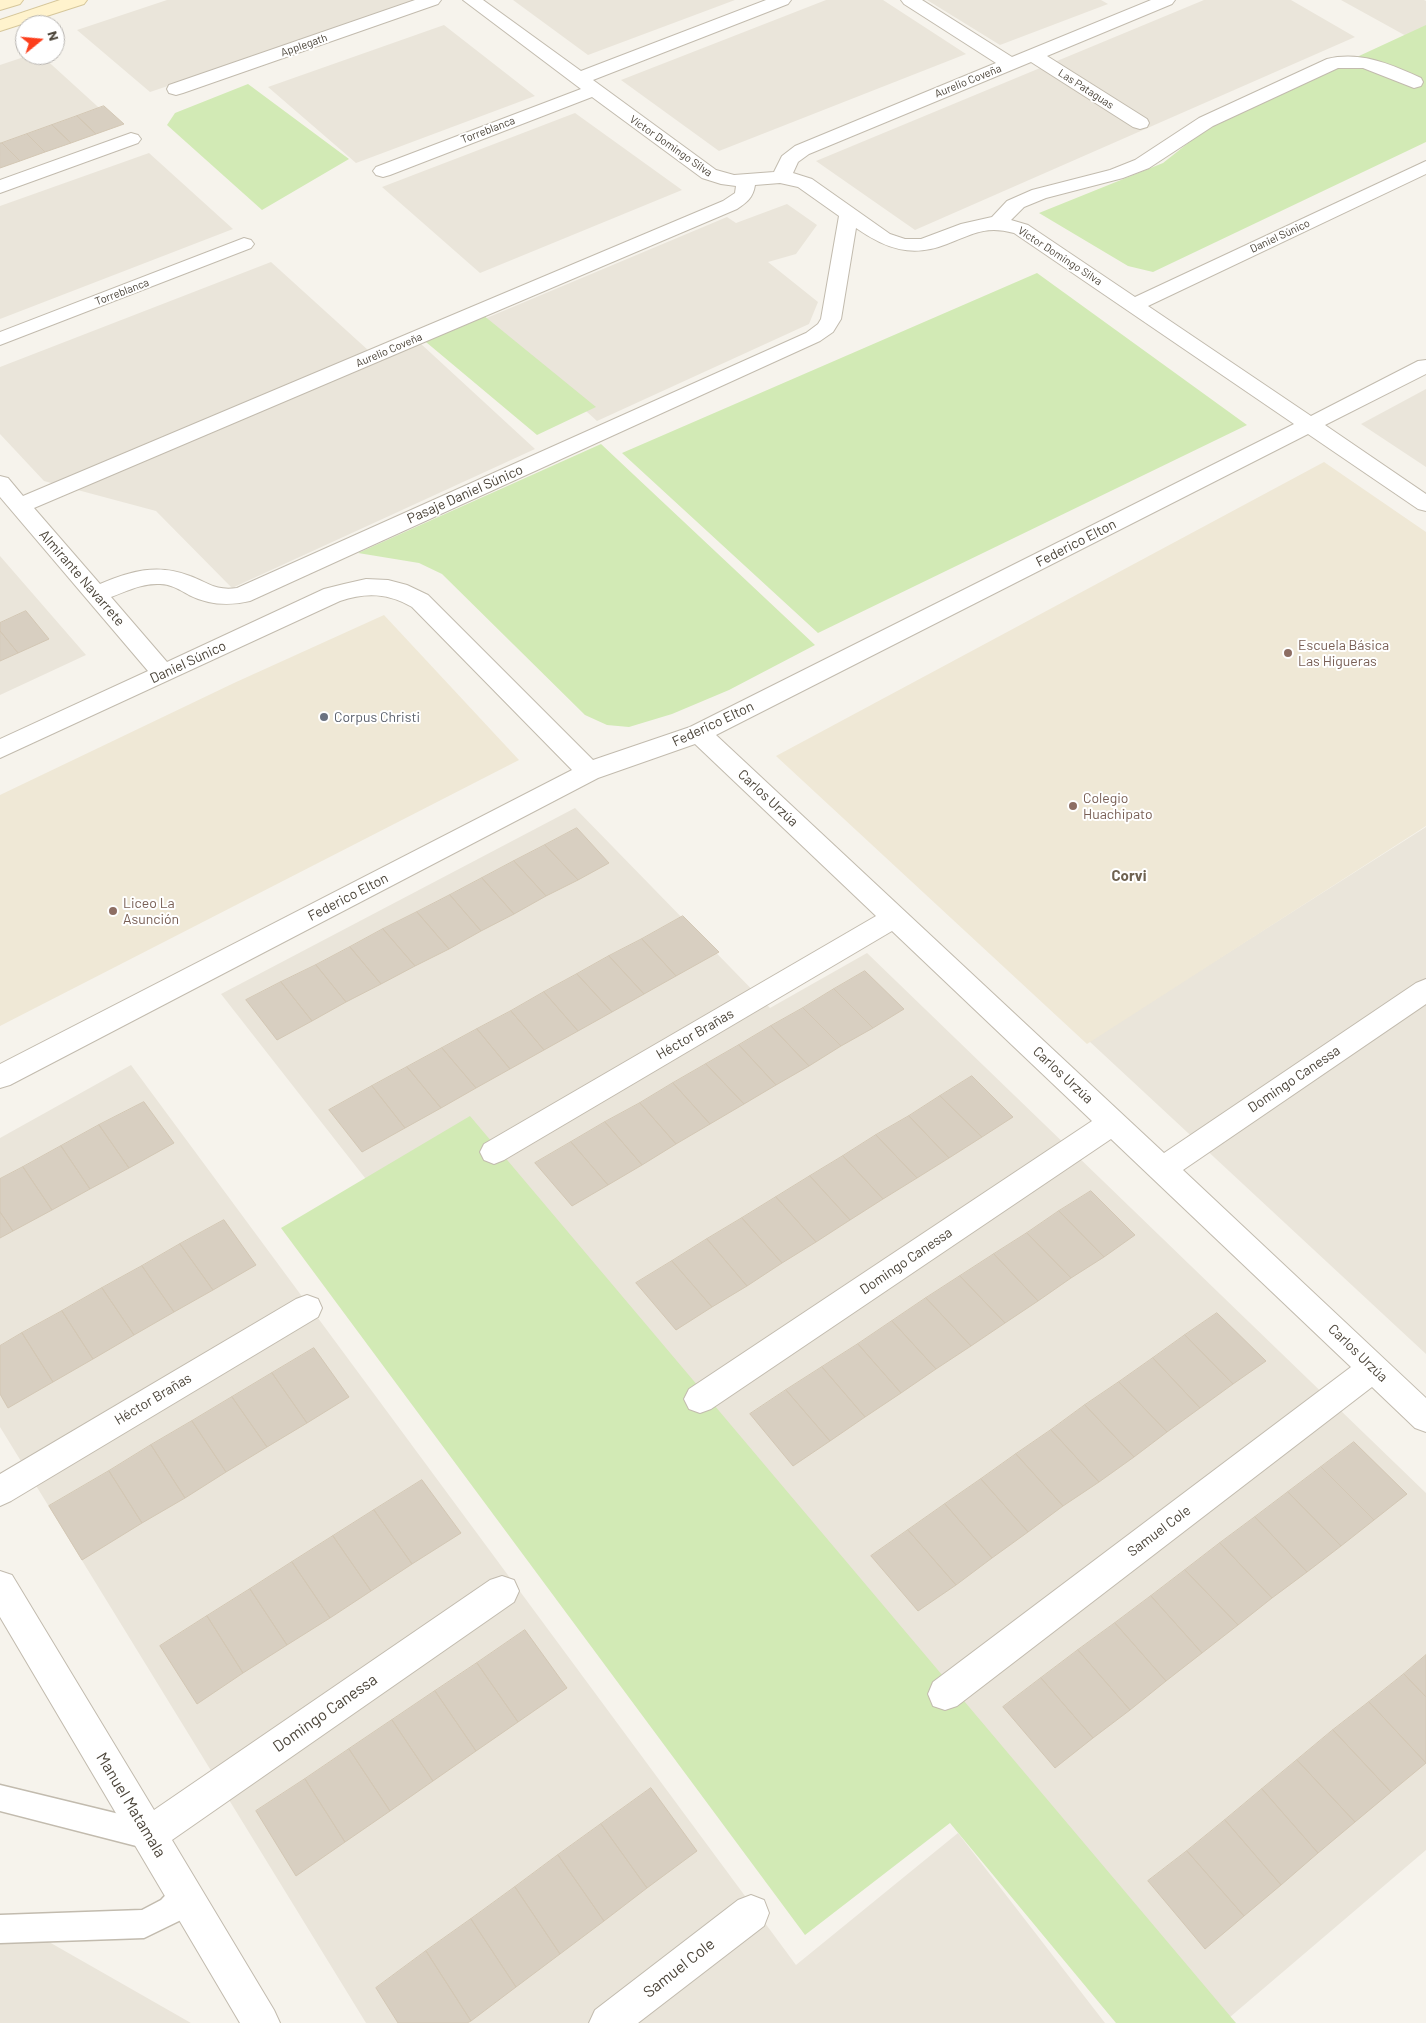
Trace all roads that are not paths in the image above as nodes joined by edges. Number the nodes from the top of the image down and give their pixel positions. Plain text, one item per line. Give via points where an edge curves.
1 (14, 0) edge
2 (78, 0) edge
3 (432, 0) edge
4 (472, 0) edge
5 (782, 0) edge
6 (910, 0) edge
7 (1124, 0) edge
8 (1166, 0) edge
9 (0, 5) edge
10 (1142, 10) junction
11 (0, 26) edge
12 (1033, 55) junction
13 (1010, 64) junction
14 (578, 79) junction
15 (1414, 82) dead end
16 (176, 89) dead end
17 (594, 90) junction
18 (1140, 124) dead end
19 (131, 139) dead end
20 (1426, 167) edge
21 (383, 170) dead end
22 (782, 176) junction
23 (746, 182) junction
24 (0, 187) edge
25 (849, 214) junction
26 (999, 222) junction
27 (244, 244) dead end
28 (1134, 305) junction
29 (0, 339) edge
30 (1426, 366) edge
31 (1310, 425) junction
32 (1, 485) edge
33 (1426, 504) edge
34 (19, 506) junction
35 (96, 595) junction
36 (163, 673) junction
37 (699, 733) junction
38 (0, 749) edge
39 (589, 772) junction
40 (895, 917) junction
41 (1426, 990) edge
42 (0, 1078) edge
43 (1113, 1122) junction
44 (494, 1152) dead end
45 (1162, 1169) junction
46 (307, 1308) dead end
47 (1374, 1368) junction
48 (700, 1399) dead end
49 (1420, 1403) edge
50 (0, 1491) edge
51 (0, 1586) edge
52 (502, 1591) dead end
53 (945, 1694) dead end
54 (0, 1798) edge
55 (148, 1835) junction
56 (184, 1894) junction
57 (750, 1913) dead end
58 (0, 1929) edge
59 (261, 2023) edge
60 (608, 2023) edge

1 - 9 main road
2 - 11 main road
3 - 16 street, Applegath
4 - 14 street, Víctor Domingo Silva
5 - 14 street
6 - 13 street
7 - 10 street
8 - 10 street, Aurelio Coveña
10 - 12 street, Aurelio Coveña
12 - 13 street, Aurelio Coveña
12 - 18 street, Las Pataguas
13 - 22 street, Aurelio Coveña via 802,150 790,157
14 - 17 street, Víctor Domingo Silva
15 - 26 street via 1364,62 1347,60 1334,63 1206,122 1161,155 1142,164 1020,201
17 - 21 street, Torreblanca
17 - 23 street, Víctor Domingo Silva via 709,174 720,179
19 - 24 street
20 - 28 street, Daniel Súnico
22 - 23 street, Víctor Domingo Silva
22 - 25 street, Víctor Domingo Silva via 805,183
23 - 34 street, Aurelio Coveña via 744,195 730,205
25 - 26 street, Víctor Domingo Silva via 883,238 907,246 932,244 980,223
25 - 35 street, Pasaje Daniel Súnico via 831,319 826,328 804,341 242,594 221,598 210,596 175,579 151,576
26 - 28 street, Víctor Domingo Silva via 1021,229
27 - 29 street, Torreblanca
28 - 31 street, Víctor Domingo Silva
30 - 31 street, Federico Elton
31 - 33 street, Víctor Domingo Silva
31 - 37 street, Federico Elton
32 - 34 street, Almirante Navarrete
34 - 35 street, Almirante Navarrete
35 - 36 street, Almirante Navarrete
36 - 38 street, Daniel Súnico
36 - 39 street, Daniel Súnico via 332,595 364,586 403,591 420,600
37 - 39 street, Federico Elton
37 - 40 street, Carlos Urzúa
39 - 42 street, Federico Elton
40 - 43 street, Carlos Urzúa
40 - 44 street, Héctor Brañas
41 - 45 street, Domingo Canessa
43 - 45 street, Carlos Urzúa
43 - 48 street, Domingo Canessa
45 - 47 street, Carlos Urzúa
46 - 50 street, Héctor Brañas
47 - 49 street, Carlos Urzúa
47 - 53 street, Samuel Cole
51 - 55 street, Manuel Matamala
52 - 55 street, Domingo Canessa
54 - 55 lane
55 - 56 street, Manuel Matamala
56 - 58 lane via 171,1910 144,1924
56 - 59 street, Manuel Matamala
57 - 60 street, Samuel Cole

